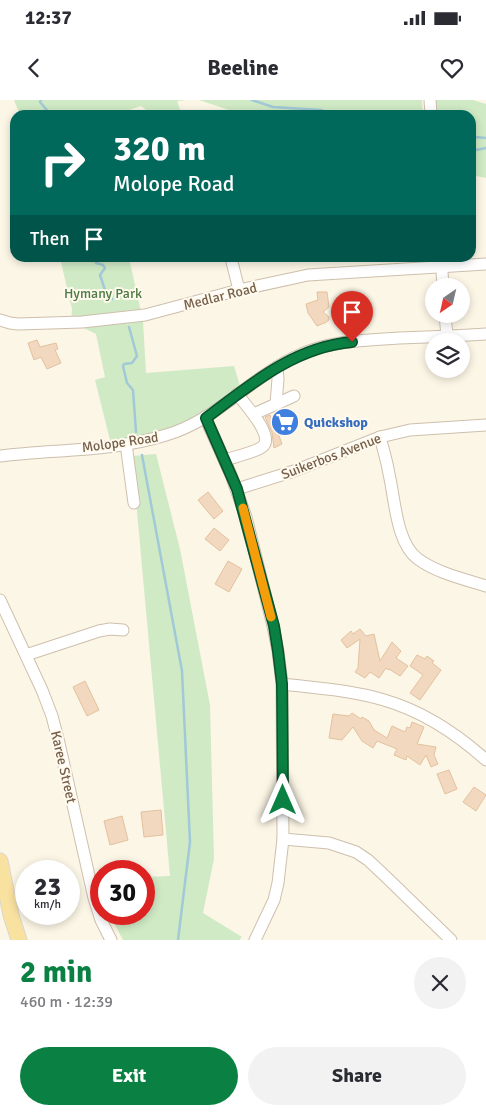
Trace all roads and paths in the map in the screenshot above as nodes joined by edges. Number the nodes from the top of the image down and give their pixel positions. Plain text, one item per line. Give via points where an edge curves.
1 (232, 262) edge
2 (441, 262) edge
3 (486, 264) edge
4 (442, 278) edge
5 (239, 290) junction
6 (0, 320) edge
7 (486, 334) edge
8 (470, 335) edge
9 (425, 338) edge
10 (277, 367) junction
11 (237, 394) junction
12 (294, 396) dead end
13 (276, 404) junction
14 (254, 414) junction
15 (206, 418) junction
16 (486, 425) edge
17 (380, 437) junction
18 (126, 444) junction
19 (0, 456) edge
20 (225, 460) junction
21 (237, 489) junction
22 (134, 503) dead end
23 (486, 586) edge
24 (0, 600) edge
25 (123, 630) dead end
26 (26, 656) junction
27 (282, 684) junction
28 (486, 760) edge
29 (283, 839) junction
30 (0, 861) edge
31 (19, 940) edge
32 (111, 940) edge
33 (255, 940) edge
34 (451, 940) edge

1 - 5 street
2 - 3 street, Medlar Road
2 - 4 street
2 - 5 street, Medlar Road via 293,278
5 - 6 street, Medlar Road via 133,316 66,323 18,324
7 - 8 street, Molope Road
9 - 10 street, Molope Road via 335,344 302,354
10 - 11 street, Molope Road
10 - 13 street
11 - 14 street
11 - 15 street, Molope Road
12 - 13 street
13 - 14 street
14 - 20 street via 266,438 264,446
15 - 18 street, Molope Road via 166,435
15 - 20 street
16 - 17 street, Suikerbos Avenue via 410,430
17 - 21 street, Suikerbos Avenue via 294,472
17 - 23 street via 401,531 412,554 431,566
18 - 19 street, Molope Road
18 - 22 street
20 - 21 street
21 - 27 street via 274,626
24 - 26 street, Karee Street
25 - 26 street via 99,631
26 - 32 street, Karee Street via 52,716 94,898
27 - 28 street via 386,700 438,724
27 - 29 street
29 - 33 street via 274,900
29 - 34 street via 329,843 356,852 384,874
30 - 31 main road

